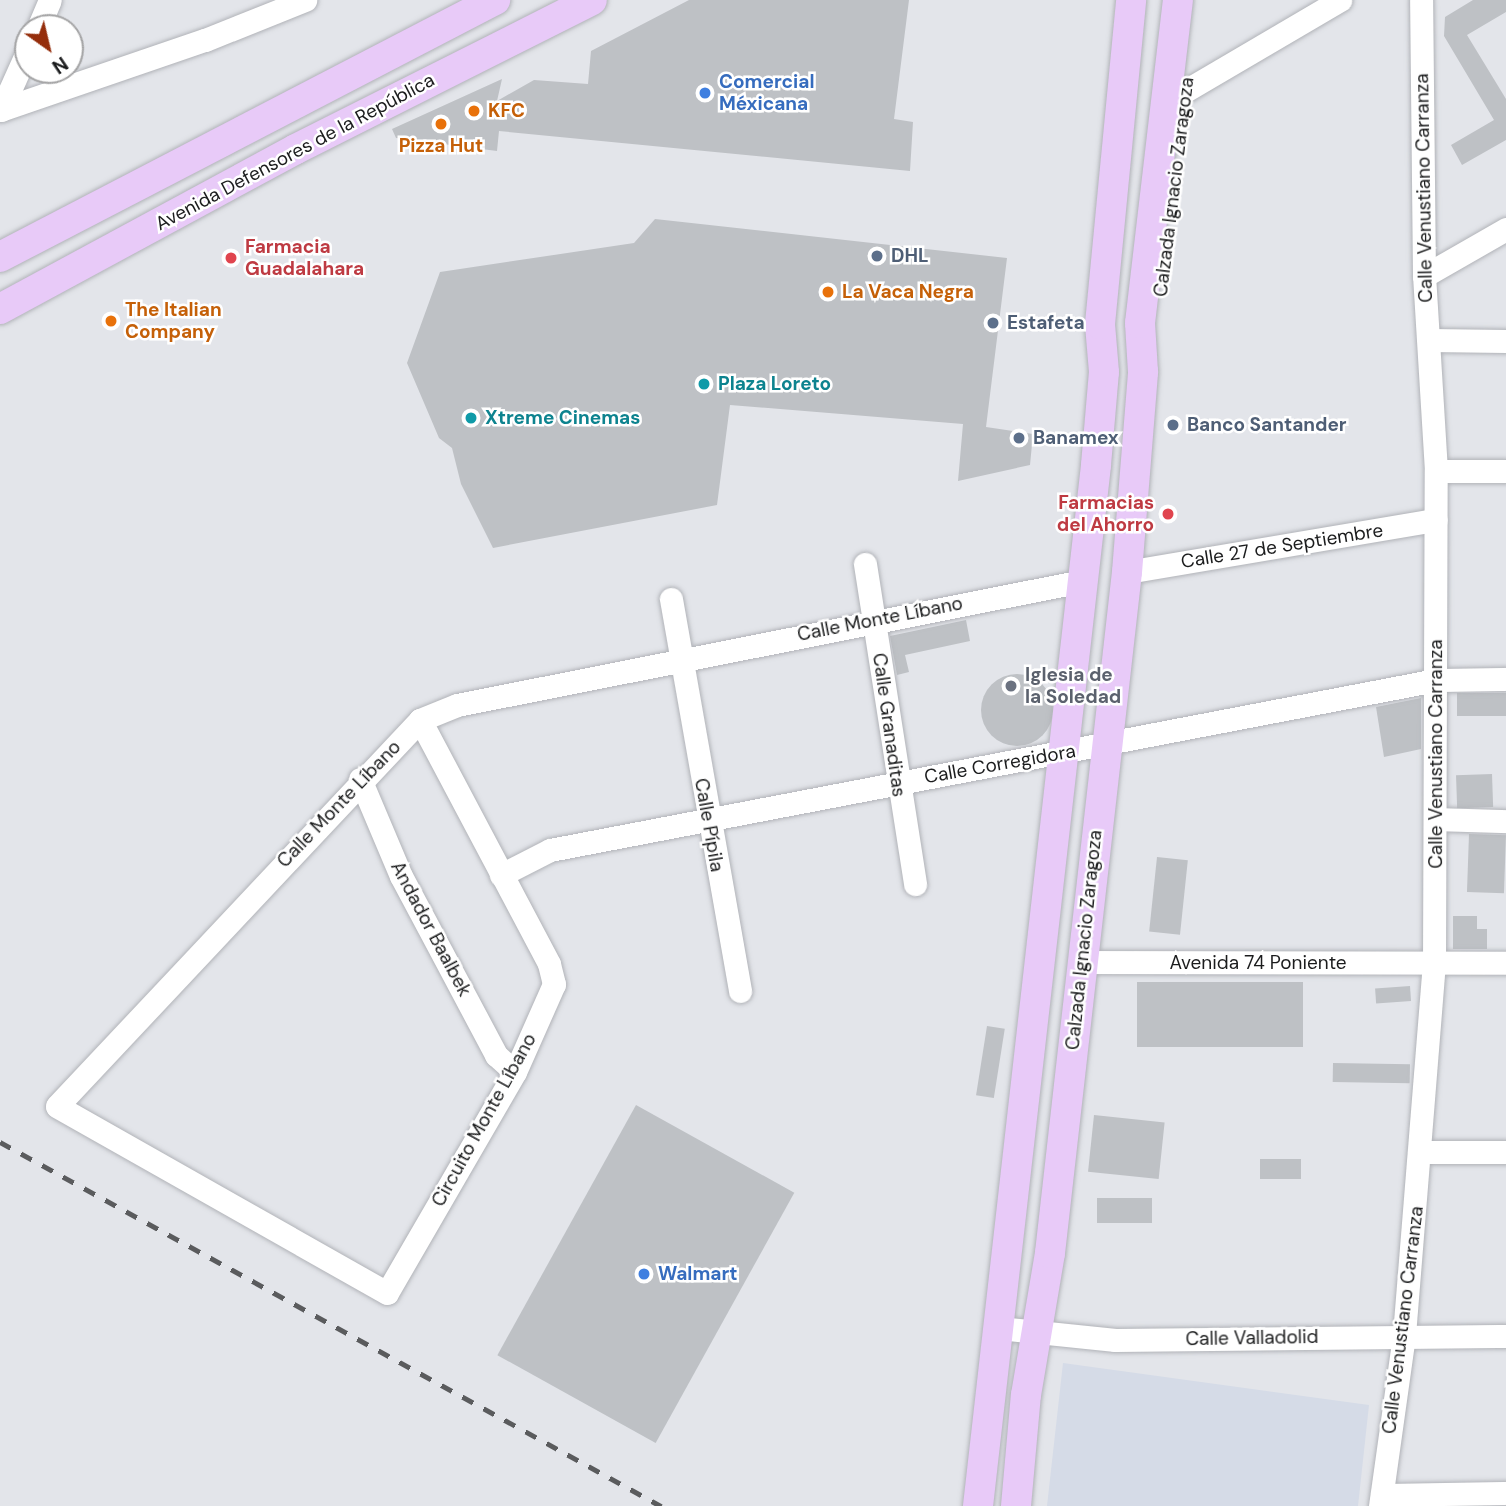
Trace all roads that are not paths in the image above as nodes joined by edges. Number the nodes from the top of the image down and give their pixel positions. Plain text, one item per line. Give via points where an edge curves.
1 (305, 0) edge
2 (495, 0) edge
3 (592, 0) edge
4 (1131, 0) edge
5 (1158, 0) edge
6 (1178, 0) edge
7 (1197, 0) edge
8 (1340, 0) edge
9 (1421, 0) edge
10 (14, 81) edge
11 (1185, 91) junction
12 (1, 110) edge
13 (1141, 216) junction
14 (1506, 229) edge
15 (0, 257) edge
16 (1424, 276) junction
17 (0, 309) edge
18 (1429, 340) junction
19 (1506, 341) edge
20 (1104, 372) junction
21 (1143, 372) junction
22 (1436, 471) junction
23 (1506, 471) edge
24 (1436, 520) junction
25 (865, 564) dead end
26 (1127, 572) junction
27 (1082, 581) junction
28 (671, 599) dead end
29 (874, 620) junction
30 (681, 658) junction
31 (1506, 679) edge
32 (1436, 680) junction
33 (419, 720) junction
34 (1105, 746) junction
35 (1063, 752) junction
36 (360, 779) junction
37 (897, 783) junction
38 (707, 820) junction
39 (1437, 820) junction
40 (1506, 821) edge
41 (501, 875) junction
42 (915, 884) dead end
43 (1082, 962) junction
44 (1506, 963) edge
45 (1434, 964) junction
46 (740, 991) dead end
47 (515, 1072) junction
48 (1422, 1152) junction
49 (1506, 1152) edge
50 (387, 1293) joint
51 (1036, 1335) junction
52 (1405, 1335) junction
53 (998, 1336) junction
54 (1506, 1336) edge
55 (1026, 1395) junction
56 (1506, 1493) edge
57 (1381, 1500) edge
58 (978, 1506) edge
59 (1016, 1506) edge

1 - 12 street via 205,40
2 - 15 main road
3 - 17 main road, Avenida Defensores de la República via 296,149
4 - 20 main road, Calzada Ignacio Zaragoza via 1100,324
5 - 13 main road, Calzada Ignacio Zaragoza
6 - 13 main road, Calzada Ignacio Zaragoza
7 - 11 main road, Calzada Ignacio Zaragoza
8 - 11 street
9 - 16 street, Calle Venustiano Carranza
10 - 12 street
11 - 21 main road, Calzada Ignacio Zaragoza via 1158,324
13 - 20 main road, Calzada Ignacio Zaragoza
13 - 21 main road, Calzada Ignacio Zaragoza
14 - 16 street
16 - 18 street, Calle Venustiano Carranza
18 - 19 street
18 - 22 street, Calle Venustiano Carranza
20 - 27 main road, Calzada Ignacio Zaragoza
21 - 26 main road, Calzada Ignacio Zaragoza
22 - 23 street
22 - 24 street, Calle Venustiano Carranza
24 - 26 street, Calle 27 de Septiembre
24 - 32 street, Calle Venustiano Carranza
25 - 29 street, Calle Granaditas
26 - 34 main road, Calzada Ignacio Zaragoza
27 - 29 street, Calle Monte Líbano
27 - 35 main road, Calzada Ignacio Zaragoza
28 - 30 street, Calle Pípila
29 - 30 street, Calle Monte Líbano
29 - 37 street, Calle Granaditas
30 - 33 street, Calle Monte Líbano via 457,705
30 - 38 street, Calle Pípila
31 - 32 street, Calle Corregidora
32 - 34 street, Calle Corregidora
32 - 39 street, Calle Venustiano Carranza
33 - 36 street, Calle Monte Líbano
33 - 41 street, Circuito Monte Líbano
34 - 35 street, Calle Corregidora
34 - 43 main road, Calzada Ignacio Zaragoza
35 - 37 street, Calle Corregidora
35 - 53 main road, Calzada Ignacio Zaragoza
36 - 47 street, Andador Baalbek via 401,876 496,1055
36 - 50 street, Calle Monte Líbano via 57,1106
37 - 38 street, Calle Corregidora
37 - 42 street, Calle Granaditas
38 - 41 street, Calle Corregidora via 550,850
38 - 46 street, Calle Pípila
39 - 40 street
39 - 45 street, Calle Venustiano Carranza
41 - 47 street, Circuito Monte Líbano via 554,975
43 - 45 street, Avenida 74 Poniente
43 - 51 main road, Calzada Ignacio Zaragoza via 1050,1253
44 - 45 street, Avenida 74 Poniente
45 - 48 street, Calle Venustiano Carranza
47 - 50 street, Circuito Monte Líbano
48 - 49 street
48 - 52 street, Calle Venustiano Carranza
51 - 52 street, Calle Valladolid via 1115,1340
51 - 53 street, Calle Valladolid
51 - 55 main road, Calzada Ignacio Zaragoza
52 - 54 street, Calle Valladolid
52 - 57 street, Calle Venustiano Carranza
53 - 55 main road via 1013,1359
53 - 58 main road, Calzada Ignacio Zaragoza
55 - 59 main road, Calzada Ignacio Zaragoza
56 - 57 street

